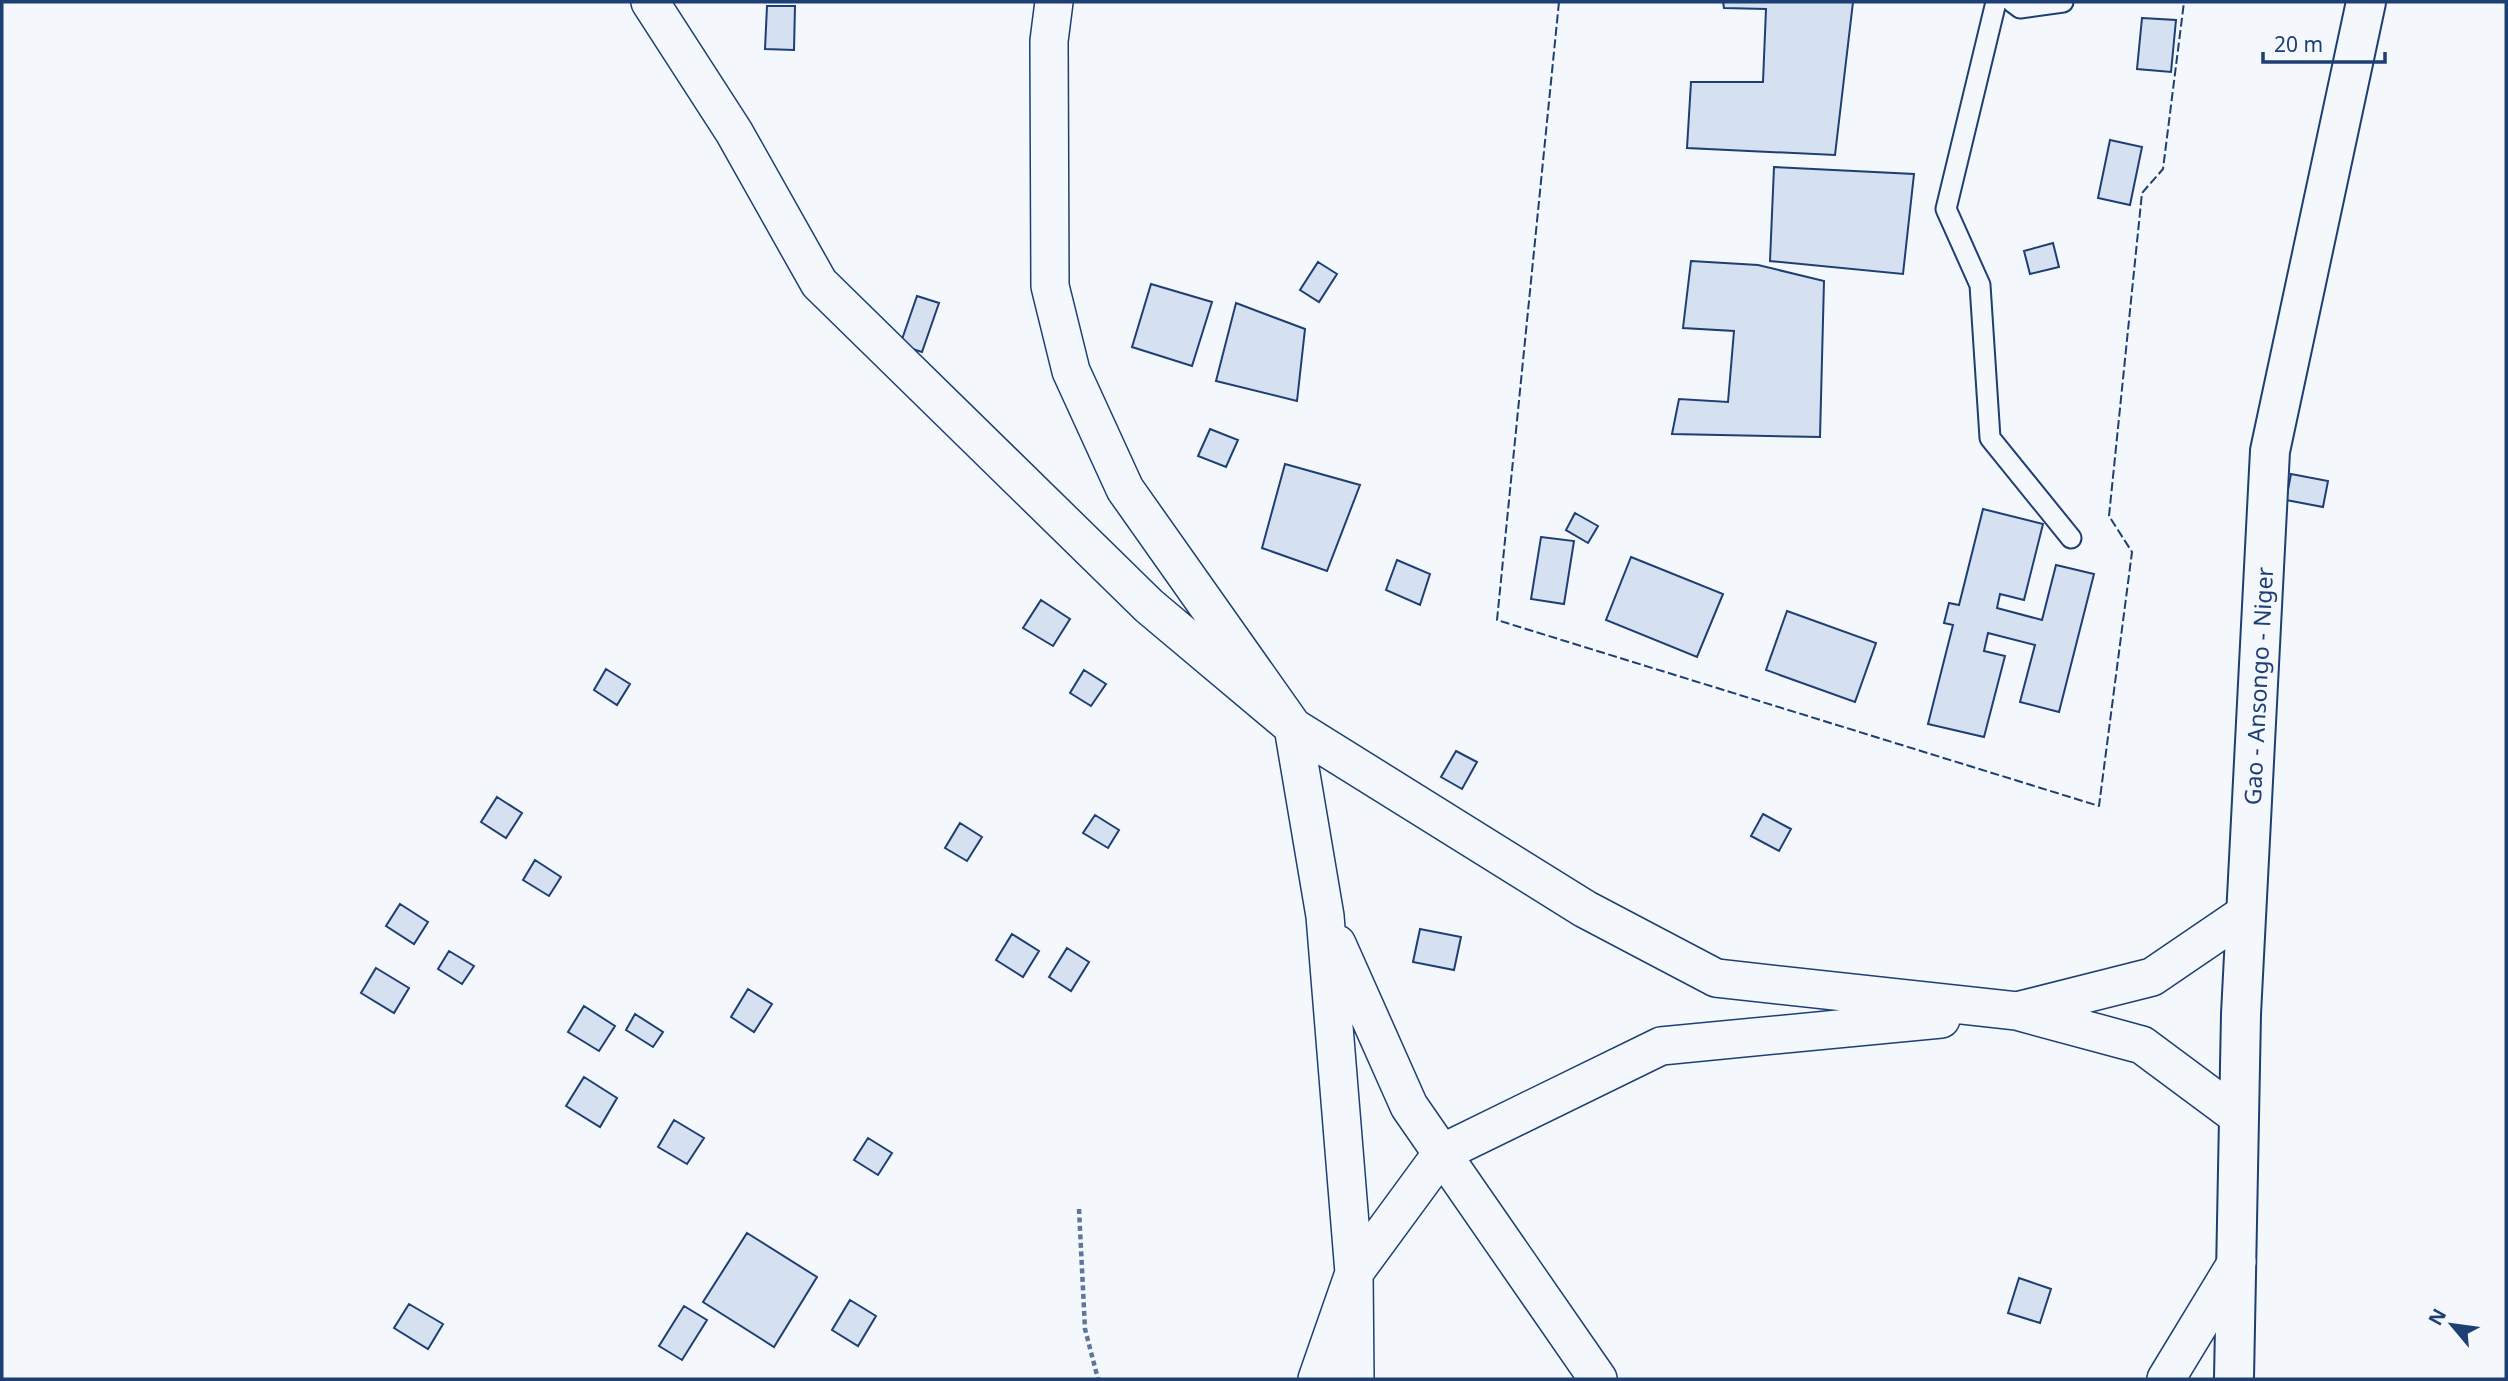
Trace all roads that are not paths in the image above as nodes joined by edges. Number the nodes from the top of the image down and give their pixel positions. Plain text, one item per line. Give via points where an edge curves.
1 (650, 2) edge
2 (1054, 2) edge
3 (1996, 2) edge
4 (2012, 2) edge
5 (2063, 2) edge
6 (2366, 2) edge
7 (2071, 538) dead end
8 (1293, 727) junction
9 (2246, 914) junction
10 (1325, 916) junction
11 (2017, 1011) junction
12 (2239, 1117) junction
13 (1442, 1153) junction
14 (2237, 1262) junction
15 (1354, 1273) junction
16 (1317, 1379) edge
17 (1355, 1379) edge
18 (1598, 1379) edge
19 (2166, 1379) edge
20 (2234, 1379) edge

1 - 8 street via 734,132 820,283 1149,606
2 - 8 street via 1049,41 1050,286 1071,371 1125,489
3 - 7 lane via 1946,209 1980,285 1990,438
4 - 5 lane via 2020,8
6 - 9 main road, Gao - Ansongo - Niger via 2270,451
8 - 10 street
8 - 11 street via 1585,909 1716,978
9 - 11 street via 2152,977
9 - 12 main road, Gao - Ansongo - Niger
10 - 13 street via 1409,1106
10 - 15 street
11 - 12 street via 2142,1045
11 - 13 street via 1661,1046
12 - 14 main road, Gao - Ansongo - Niger
13 - 15 street
13 - 18 street
14 - 19 street
14 - 20 main road, Gao - Ansongo - Niger
15 - 16 street
15 - 17 street

